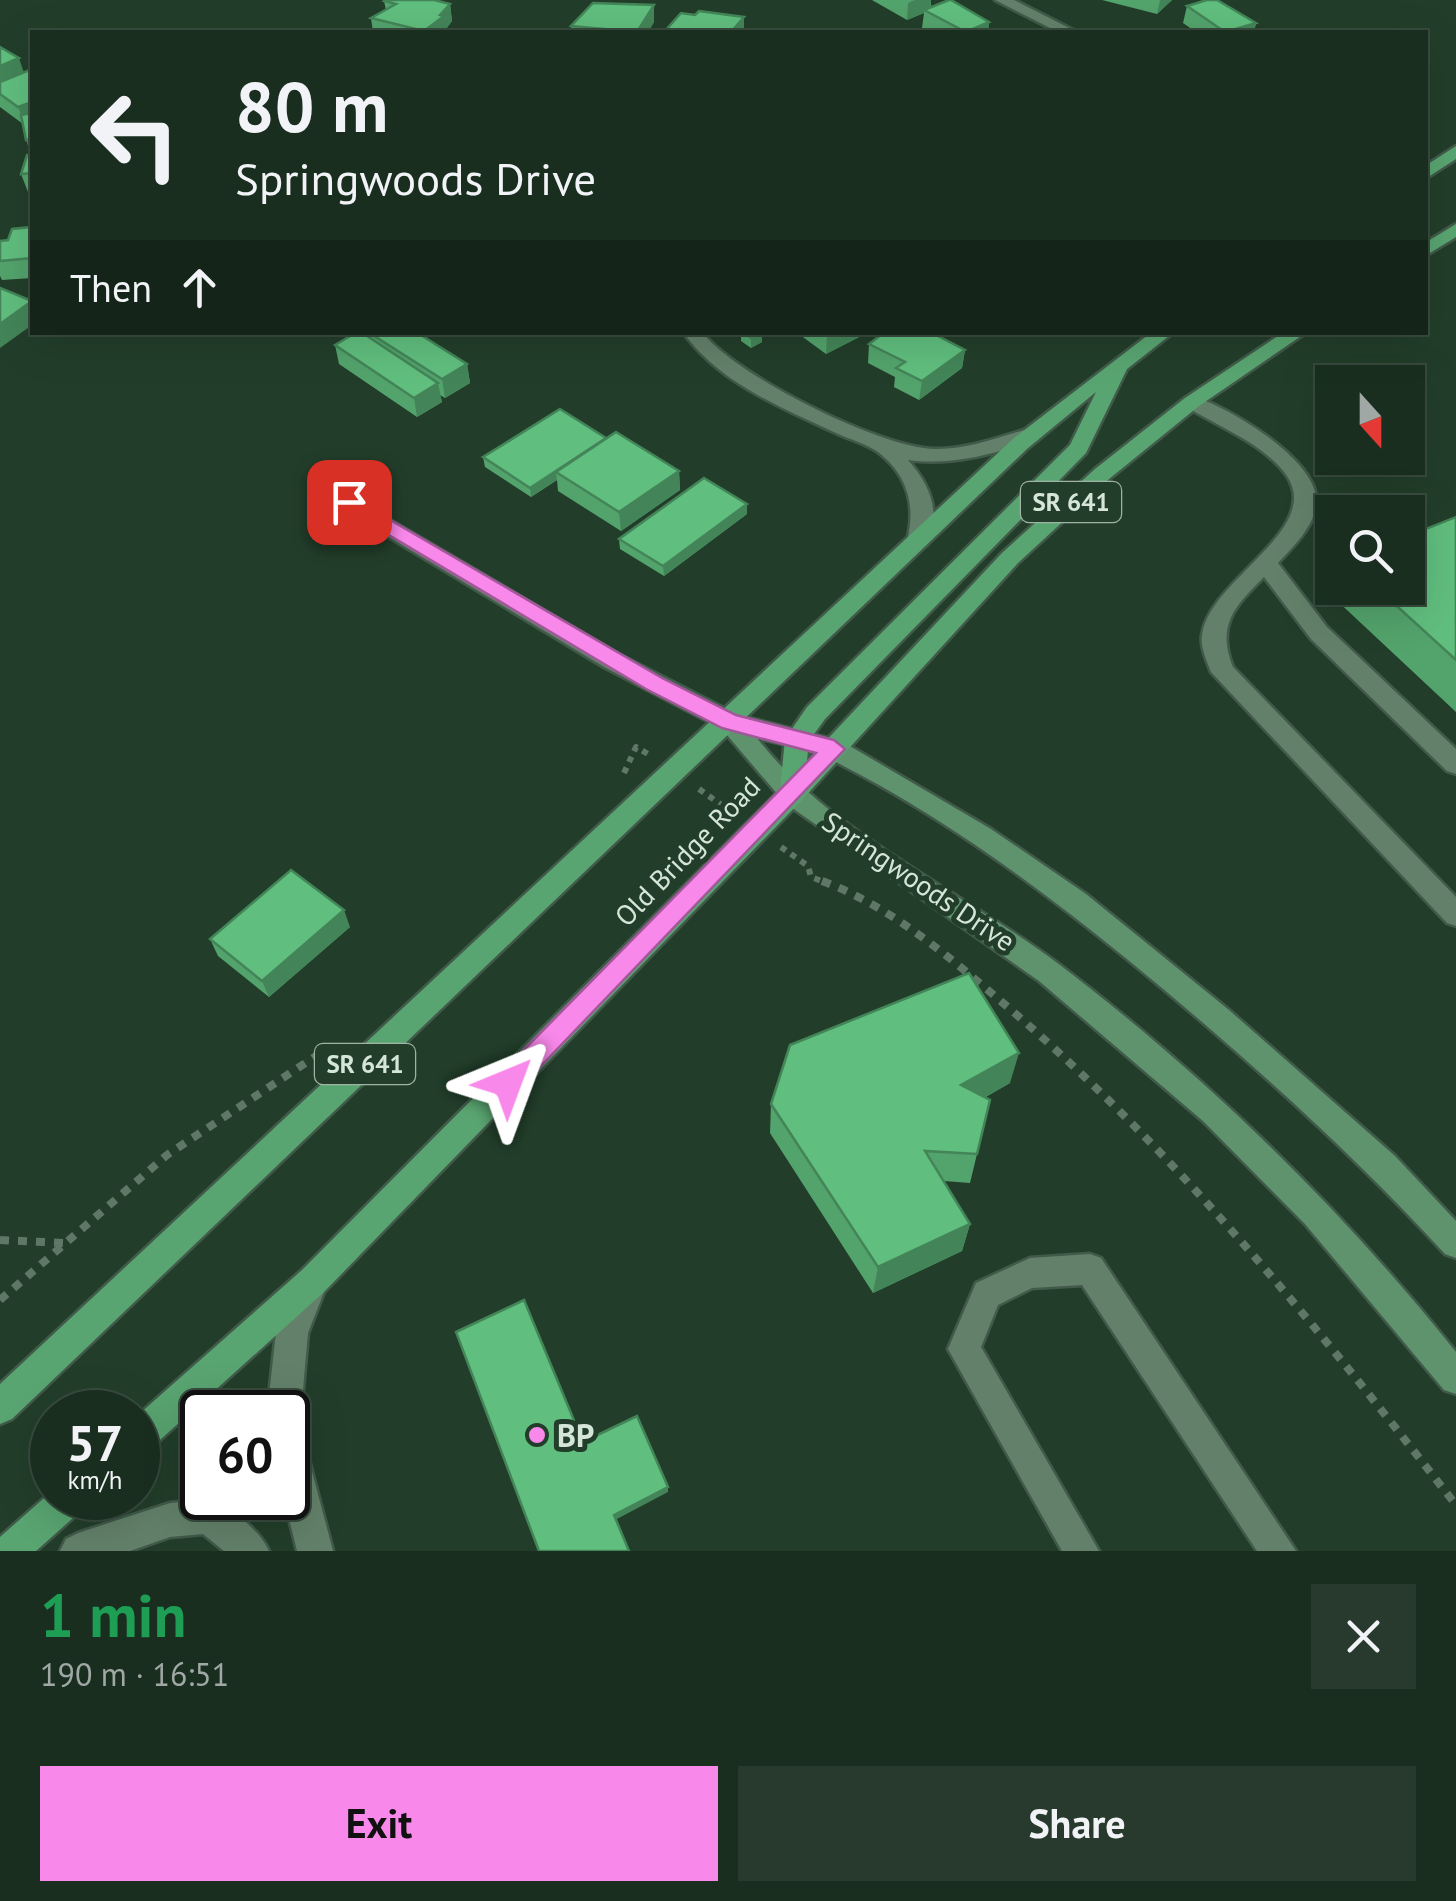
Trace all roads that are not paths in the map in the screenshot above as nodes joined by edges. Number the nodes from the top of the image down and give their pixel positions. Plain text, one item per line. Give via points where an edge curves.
1 (1002, 0) edge
2 (1066, 30) edge
3 (1456, 152) edge
4 (1428, 172) edge
5 (1456, 229) edge
6 (1428, 249) edge
7 (694, 335) edge
8 (1161, 335) edge
9 (1293, 335) edge
10 (1120, 364) junction
11 (1192, 402) junction
12 (1030, 435) junction
13 (886, 448) junction
14 (349, 502) dead end
15 (918, 541) junction
16 (1265, 562) junction
17 (730, 722) junction
18 (797, 740) junction
19 (834, 749) junction
20 (1456, 764) edge
21 (792, 794) junction
22 (1456, 914) edge
23 (1456, 1242) edge
24 (313, 1281) junction
25 (1456, 1378) edge
26 (286, 1390) edge
27 (0, 1407) edge
28 (160, 1417) edge
29 (45, 1520) edge
30 (307, 1520) edge
31 (10, 1551) edge
32 (78, 1551) edge
33 (250, 1551) edge
34 (315, 1551) edge
35 (1081, 1551) edge
36 (1278, 1551) edge

1 - 2 street
3 - 4 main road
5 - 6 main road
7 - 13 street via 731,370
8 - 10 main road, SR 641
9 - 11 main road, Old Bridge Road / SR 641
10 - 12 main road, SR 641
10 - 18 main road via 1079,448 816,712
11 - 16 street via 1284,460 1299,477 1307,496 1305,518
11 - 19 main road, Old Bridge Road / SR 641 via 1010,558
12 - 13 street via 957,455
12 - 15 main road, SR 641
13 - 15 street via 920,490 925,520
14 - 17 street via 612,661
15 - 17 main road, SR 641
16 - 20 street via 1319,633
16 - 22 street via 1220,612 1213,632 1223,672
17 - 18 street
17 - 21 street, Springwoods Drive
17 - 27 main road, SR 641
18 - 19 street
18 - 21 main road
19 - 21 main road, Old Bridge Road / SR 641
19 - 23 street via 982,836 1077,902 1384,1166
21 - 24 main road, Old Bridge Road / SR 641
21 - 25 street, Springwoods Drive via 984,922 1086,1000 1212,1111 1322,1222
24 - 26 street via 292,1333
24 - 28 main road, Old Bridge Road / SR 641
29 - 31 main road
30 - 34 street
32 - 33 street via 170,1520 209,1516
35 - 36 street via 964,1349 987,1294 1030,1274 1090,1269

